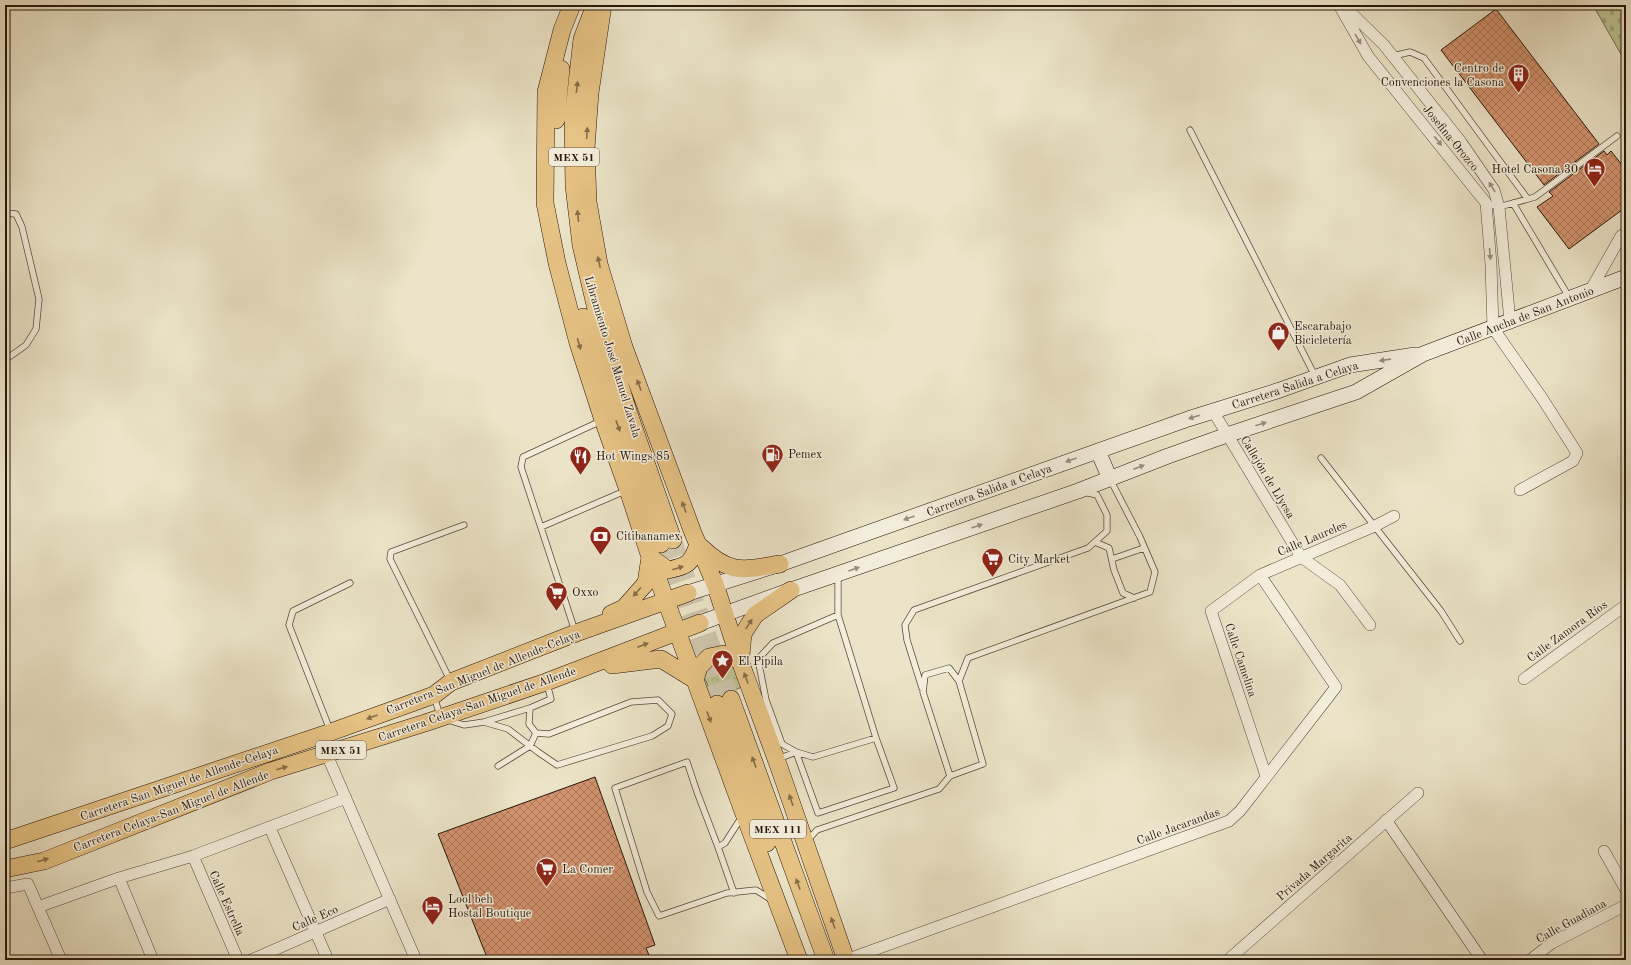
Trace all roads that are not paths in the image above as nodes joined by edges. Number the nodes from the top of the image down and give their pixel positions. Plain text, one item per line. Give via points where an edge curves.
1 (573, 5) edge
2 (594, 5) edge
3 (603, 5) edge
4 (1339, 5) edge
5 (1342, 5) edge
6 (1393, 56) junction
7 (1190, 130) dead end
8 (1617, 136) dead end
9 (1527, 198) junction
10 (1486, 202) junction
11 (1513, 203) junction
12 (1499, 207) junction
13 (5, 213) edge
14 (1626, 233) edge
15 (1626, 277) edge
16 (1590, 291) junction
17 (1569, 299) junction
18 (1510, 322) junction
19 (1493, 328) junction
20 (1424, 354) junction
21 (5, 360) edge
22 (1316, 377) junction
23 (1213, 411) junction
24 (603, 420) junction
25 (1227, 435) junction
26 (1098, 451) junction
27 (1321, 458) dead end
28 (1110, 479) junction
29 (628, 490) junction
30 (1520, 490) dead end
31 (1078, 491) junction
32 (1394, 516) dead end
33 (464, 525) dead end
34 (1375, 526) junction
35 (541, 528) junction
36 (1095, 542) junction
37 (698, 544) junction
38 (1144, 548) junction
39 (650, 557) junction
40 (1301, 557) junction
41 (1112, 559) junction
42 (780, 564) junction
43 (838, 574) junction
44 (1260, 575) junction
45 (350, 583) dead end
46 (715, 584) junction
47 (791, 590) junction
48 (688, 593) joint
49 (1134, 598) junction
50 (666, 601) junction
51 (1626, 605) edge
52 (726, 614) junction
53 (838, 615) junction
54 (700, 624) joint
55 (1370, 625) dead end
56 (678, 632) junction
57 (576, 633) junction
58 (1460, 641) dead end
59 (740, 661) junction
60 (571, 673) junction
61 (1524, 679) dead end
62 (695, 680) junction
63 (959, 681) junction
64 (451, 682) junction
65 (546, 682) junction
66 (923, 692) junction
67 (434, 695) junction
68 (530, 708) junction
69 (440, 718) junction
70 (484, 722) junction
71 (331, 732) junction
72 (536, 733) junction
73 (876, 738) junction
74 (530, 746) junction
75 (796, 752) junction
76 (327, 755) junction
77 (498, 766) dead end
78 (779, 767) junction
79 (950, 776) junction
80 (1266, 776) junction
81 (1418, 793) dead end
82 (346, 798) junction
83 (744, 814) junction
84 (1386, 820) junction
85 (270, 828) junction
86 (5, 841) edge
87 (805, 842) junction
88 (718, 847) junction
89 (1604, 851) dead end
90 (193, 856) junction
91 (5, 869) edge
92 (119, 878) junction
93 (5, 888) edge
94 (1626, 890) edge
95 (734, 893) junction
96 (390, 899) junction
97 (778, 904) junction
98 (1626, 905) edge
99 (38, 907) junction
100 (316, 932) junction
101 (61, 960) edge
102 (153, 960) edge
103 (238, 960) edge
104 (251, 960) edge
105 (328, 960) edge
106 (416, 960) edge
107 (799, 960) edge
108 (810, 960) edge
109 (826, 960) edge
110 (846, 960) edge
111 (1228, 960) edge
112 (1482, 960) edge
113 (1530, 960) edge

1 -> 2 main road, Libramiento José Manuel Zavala / MEX 51 via 562,60 556,110 555,174 559,224 598,369 667,542 596,309 581,245 574,186 573,119 582,39
1 -> 24 main road via 562,30 546,92 545,203 578,343
37 -> 3 main road via 624,347 599,264 588,202 586,148 590,92
4 -> 10 street, Josefina Orozco via 1368,56
5 - 6 street, Josefina Orozco
6 - 9 lane via 1410,52 1424,58
12 -> 6 street, Josefina Orozco via 1494,190 1465,148
7 - 22 lane
8 - 9 lane via 1535,197
9 - 11 lane
10 - 12 lane
10 -> 19 street
11 - 12 lane
11 - 17 lane
12 - 18 street, Josefina Orozco
13 - 21 lane via 16,214 22,227 39,299 36,329 26,345
14 - 16 street via 1621,236
15 - 16 main road, Calle Ancha de San Antonio / MEX 51
16 - 17 main road, Calle Ancha de San Antonio / MEX 51
17 - 18 main road, Calle Ancha de San Antonio / MEX 51
18 - 19 main road, Calle Ancha de San Antonio / MEX 51
19 - 20 main road, Calle Ancha de San Antonio / MEX 51
19 - 30 street via 1577,453 1573,460
20 -> 22 main road, Carretera Salida a Celaya / MEX 51 via 1350,365
25 -> 20 main road, Carretera Salida a Celaya / MEX 51 via 1356,392
22 - 23 main road, Carretera Salida a Celaya / MEX 51
23 - 25 street, Callejón de Llycsa
23 -> 26 main road, Carretera Salida a Celaya / MEX 51
24 - 29 main road
24 - 35 lane via 523,457 521,467
28 -> 25 main road, Carretera Salida a Celaya / MEX 51
25 - 40 street, Callejón de Llycsa
26 - 28 main road
26 -> 42 main road, Carretera Salida a Celaya / MEX 51
27 - 34 lane
28 - 31 main road, Carretera Salida a Celaya / MEX 51
28 - 38 lane
29 - 35 lane
29 - 39 main road
31 - 36 lane via 1097,495 1107,514 1107,531
43 -> 31 main road, Carretera Salida a Celaya / MEX 51
32 - 34 street, Calle Laureles
33 - 64 lane via 391,552 390,559
34 - 40 street, Calle Laureles
34 - 58 lane via 1441,611
35 - 57 lane
36 - 41 lane via 1109,548
36 - 66 lane via 1088,548 914,610 906,625 907,640
39 -> 37 main road via 668,570 683,567 693,558
37 - 42 main road via 713,559 743,570
37 - 46 main road
38 - 41 lane
38 - 49 lane via 1155,572 1150,592
39 - 50 main road
39 -> 57 main road via 646,583 624,608
40 - 44 street, Calle Laureles
40 - 55 street via 1340,585
41 - 49 lane via 1123,593
42 - 46 main road, Carretera Salida a Celaya / MEX 51
43 - 47 main road, Carretera Salida a Celaya / MEX 51
43 - 53 lane
44 - 80 street, Calle Camelina via 1211,612
44 - 80 street, Calle Jacarandas via 1336,687
45 - 71 lane via 293,611 289,625
46 - 48 main road, Carretera Salida a Celaya / MEX 51
46 - 52 main road
47 - 52 main road, Carretera Salida a Celaya / MEX 51
59 -> 47 main road via 743,634 755,615
48 - 50 main road, Carretera San Miguel de Allende-Celaya / MEX 51
49 - 63 lane via 968,658
50 - 56 main road
50 - 57 main road, Carretera San Miguel de Allende-Celaya / MEX 51
51 - 61 street, Calle Zamora Ríos
52 - 54 main road, Carretera Salida a Celaya / MEX 51
52 - 59 main road
53 - 73 lane
53 - 75 lane via 774,643 758,659 766,700 782,744
54 - 56 main road, Carretera Celaya-San Miguel de Allende / MEX 51
60 -> 56 main road, Carretera Celaya-San Miguel de Allende / MEX 51
56 - 62 main road
57 - 64 main road, Carretera San Miguel de Allende-Celaya / MEX 51
59 - 62 main road via 724,654 710,658 699,667
78 -> 59 main road
60 - 62 main road via 662,658
60 - 65 main road, Carretera Celaya-San Miguel de Allende / MEX 51
62 -> 83 main road
63 - 66 lane via 949,668 925,675
63 - 79 lane via 982,764
64 - 67 main road, Carretera San Miguel de Allende-Celaya / MEX 51
65 - 68 lane via 551,699
65 - 69 main road, Carretera Celaya-San Miguel de Allende / MEX 51
66 - 79 lane
67 - 69 lane
67 -> 71 main road, Carretera San Miguel de Allende-Celaya / MEX 51
68 - 70 lane
68 - 72 lane via 529,724
69 - 70 lane via 464,725
69 - 76 main road, Carretera Celaya-San Miguel de Allende / MEX 51
70 - 74 lane via 508,729
71 - 86 main road, Carretera San Miguel de Allende-Celaya / MEX 51
72 - 74 lane
72 - 74 lane via 549,734 631,702 658,700 672,714 668,726 652,736 557,765
73 - 75 lane via 813,757
73 - 75 lane via 894,788 818,813
74 - 77 lane
75 - 78 lane via 783,757
76 - 82 street
91 -> 76 main road, Carretera Celaya-San Miguel de Allende / MEX 51 via 44,860 271,771
87 -> 78 main road
79 - 87 lane via 939,789 817,830
80 - 110 street, Calle Jacarandas via 1240,811 1229,821
81 - 84 street, Privada Margarita
82 - 85 street
82 - 96 street
83 - 88 lane via 725,843
83 - 97 main road
84 - 111 street, Privada Margarita
84 - 112 street
85 - 90 street
85 - 100 street
110 -> 87 main road
88 - 95 lane
88 - 95 lane via 687,762 615,788 647,892 659,916 727,893
89 - 94 street
90 - 92 street
90 - 103 street, Calle Estrella
92 - 99 street
92 - 102 street
93 - 99 street via 28,884
95 - 97 lane via 756,890
96 - 100 street, Calle Eco
96 - 106 street
97 - 107 main road
98 - 113 street, Calle Guadiana via 1552,943
99 - 101 street
100 - 104 street, Calle Eco
100 - 105 street
109 -> 108 main road, MEX 111 via 724,701

